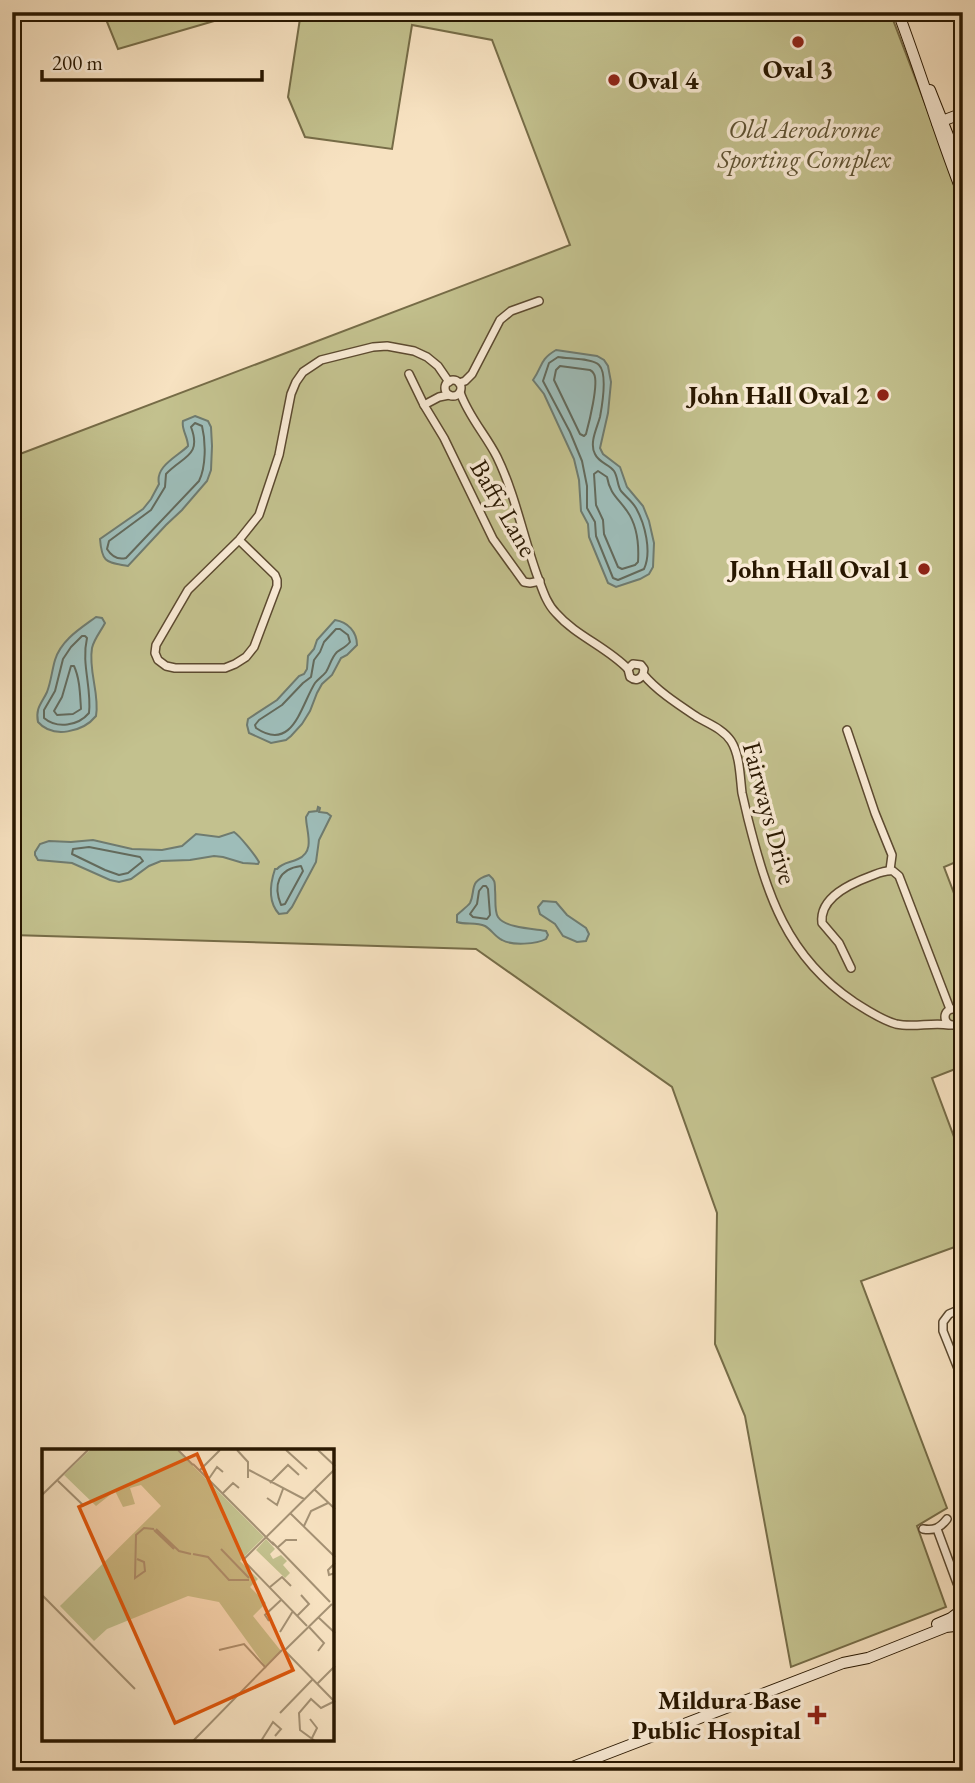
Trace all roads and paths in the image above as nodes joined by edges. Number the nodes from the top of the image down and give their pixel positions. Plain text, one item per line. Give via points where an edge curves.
1 (898, 12) edge
2 (963, 113) edge
3 (939, 122) junction
4 (963, 173) edge
5 (963, 195) edge
6 (539, 301) dead end
7 (409, 374) dead end
8 (451, 391) junction
9 (424, 405) junction
10 (239, 540) junction
11 (540, 580) junction
12 (629, 667) junction
13 (642, 676) junction
14 (846, 730) dead end
15 (890, 870) junction
16 (851, 968) dead end
17 (947, 1012) junction
18 (961, 1014) edge
19 (936, 1023) junction
20 (949, 1025) junction
21 (963, 1308) edge
22 (959, 1371) dead end
23 (947, 1519) dead end
24 (923, 1529) dead end
25 (937, 1529) junction
26 (957, 1583) junction
27 (963, 1592) edge
28 (961, 1609) edge
29 (963, 1625) edge
30 (843, 1663) junction
31 (562, 1771) edge

1 - 3 street
2 - 3 street
3 - 4 street
3 - 5 street
6 - 8 street via 500,320 472,374 465,381 455,381
7 - 9 street
8 - 9 street
8 - 10 street via 438,366 427,357 387,346 373,346 308,367 291,394 263,507
8 - 11 street via 489,441
9 - 11 street, Baffy Lane via 493,539 524,582
10 - 10 street via 188,590 173,614 156,645 158,660 166,666 225,668 254,647 277,580
11 - 12 street via 551,608 562,619
12 - 13 street via 630,677
12 - 13 street via 641,665
13 - 19 street, Fairways Drive via 725,733 734,745 764,879 785,927 810,963 836,989 882,1019 911,1026
14 - 15 street via 892,855
15 - 16 street via 846,886 823,911 822,923
15 - 17 street via 899,876
17 - 18 street
17 - 19 street
17 - 20 street
18 - 20 street via 957,1025
19 - 20 street, Fairways Drive
21 - 22 street via 943,1322
23 - 25 street
24 - 25 street
25 - 26 street
26 - 27 street
26 - 28 street
28 - 29 street
28 - 30 street via 951,1618
29 - 30 street
30 - 31 street

